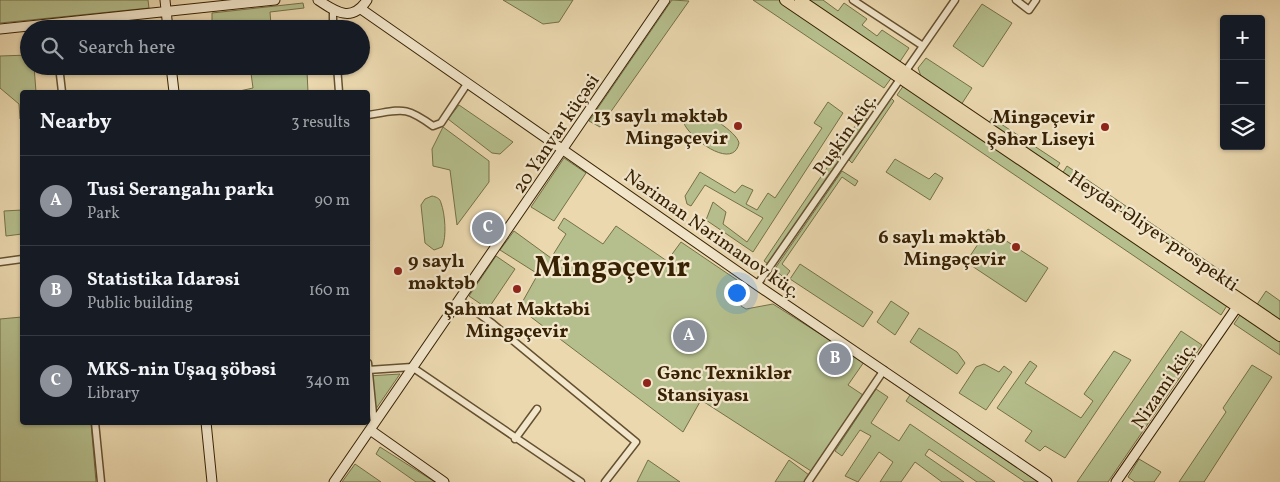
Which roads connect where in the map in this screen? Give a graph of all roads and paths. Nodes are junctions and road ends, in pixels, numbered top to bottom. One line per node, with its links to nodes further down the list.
1 (165, 0): 14 (street)
2 (274, 0): 14 (street)
3 (318, 0): 13 (street)
4 (367, 0): 12 (street)
5 (665, 0): 30 (street, 20 Yanvar küçəsi)
6 (785, 0): 24 (main road, Heydər Əliyev prospekti)
7 (800, 0): 24 (main road, Heydər Əliyev prospekti)
8 (853, 0): 20 (street)
9 (955, 0): 20 (street, Puşkin küç.)
10 (1016, 0): 11 (street)
11 (1036, 0)
12 (361, 9): 13 (street); 25 (street, Nəriman Nərimanov küç.)
13 (333, 10): 17 (street)
14 (166, 11): 15 (street); 16 (street)
15 (99, 20)
16 (167, 20)
17 (333, 20)
18 (20, 28): 19 (street)
19 (0, 29)
20 (923, 46): 24 (street, Puşkin küç.)
21 (60, 75): 26 (street)
22 (172, 75): 27 (street)
23 (338, 75): 28 (street)
24 (903, 76): 33 (street, Puşkin küç.); 35 (main road, Heydər Əliyev prospekti)
25 (467, 84): 29 (street); 30 (street, Nəriman Nərimanov küç.)
26 (62, 90)
27 (174, 90)
28 (339, 90)
29 (370, 115)
30 (563, 150): 33 (street, Nəriman Nərimanov küç.); 34 (street, 20 Yanvar küçəsi)
31 (20, 259): 32 (street)
32 (0, 262)
33 (758, 285): 40 (street, Nəriman Nərimanov küç.)
34 (460, 300): 38 (street, 20 Yanvar küçəsi); 52 (street)
35 (1241, 300): 36 (main road, Heydər Əliyev prospekti); 37 (main road, Heydər Əliyev prospekti); 55 (street, Nizami küç.)
36 (1280, 326)
37 (1280, 336)
38 (412, 367): 39 (street); 45 (street, 20 Yanvar küçəsi); 46 (street)
39 (370, 368)
40 (884, 370): 53 (street); 54 (street, Nəriman Nərimanov küç.)
41 (370, 392): 45 (street)
42 (537, 409): 46 (street)
43 (95, 425): 47 (street)
44 (206, 425): 48 (street)
45 (373, 428): 49 (street, 20 Yanvar küçəsi); 50 (street)
46 (515, 439): 51 (street)
47 (100, 482)
48 (212, 482)
49 (334, 482)
50 (444, 482)
51 (581, 482)
52 (606, 482)
53 (808, 482)
54 (1047, 482)
55 (1116, 482)

